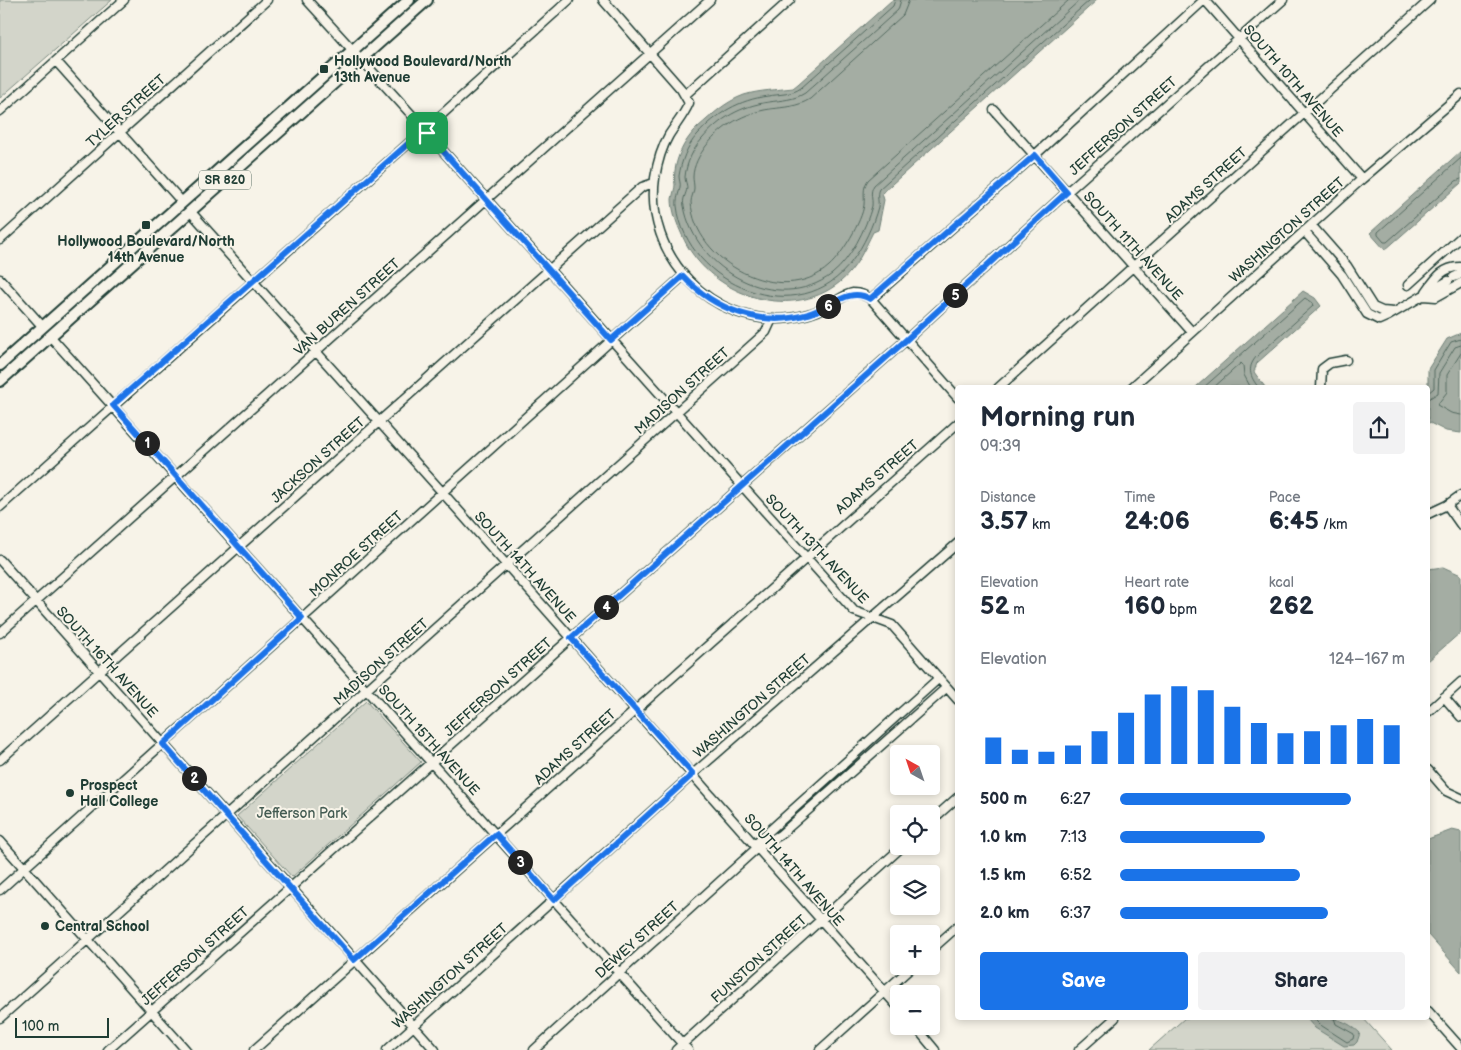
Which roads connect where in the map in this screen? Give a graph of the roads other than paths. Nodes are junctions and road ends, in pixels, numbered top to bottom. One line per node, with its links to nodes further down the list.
1 (124, 0): 17 (street)
2 (267, 0): 24 (street, TYLER STREET)
3 (307, 0): 14 (street, SOUTH 13TH AVENUE)
4 (409, 0): 14 (main road, SR 820)
5 (427, 0): 16 (main road, SR 820)
6 (569, 0): 23 (street)
7 (603, 0): 15 (street)
8 (710, 0): 15 (street, VAN BUREN STREET)
9 (790, 0): 19 (street)
10 (1205, 0): 13 (street, SOUTH 10TH AVENUE); 25 (street)
11 (1283, 0): 13 (street, JEFFERSON STREET)
12 (1430, 0): 22 (street, ADAMS STREET)
13 (1239, 39): 22 (street, SOUTH 10TH AVENUE); 28 (street, JEFFERSON STREET)
14 (353, 50): 16 (street, SOUTH 13TH AVENUE); 30 (main road, SR 820)
15 (650, 53): 19 (street); 29 (street, VAN BUREN STREET)
16 (361, 59): 23 (street, SOUTH 13TH AVENUE); 31 (main road, SR 820)
17 (56, 61): 21 (street); 24 (street)
18 (1461, 94): 26 (street, WASHINGTON STREET)
19 (685, 95): 27 (street)
20 (994, 110): 25 (street, SOUTH 11TH AVENUE)
21 (0, 111)
22 (1304, 113): 26 (street, SOUTH 10TH AVENUE); 35 (street, ADAMS STREET)
23 (423, 130): 29 (street, SOUTH 13TH AVENUE); 41 (street)
24 (120, 134): 30 (street); 34 (street, TYLER STREET)
25 (1035, 155): 28 (street, SOUTH 11TH AVENUE); 44 (street)
26 (1362, 179): 32 (street, WASHINGTON STREET)
27 (654, 182): 37 (street, JACKSON STREET); 38 (street)
28 (1067, 192): 35 (street, SOUTH 11TH AVENUE); 51 (street, JEFFERSON STREET)
29 (487, 200): 37 (street, SOUTH 13TH AVENUE); 52 (street, VAN BUREN STREET)
30 (182, 202): 45 (main road, SR 820)
31 (190, 211): 41 (street, SOUTH 14TH AVENUE); 49 (main road, SR 820)
32 (1308, 228): 43 (street); 48 (street, WASHINGTON STREET)
33 (1461, 237): 42 (street)
34 (0, 240)
35 (1134, 266): 48 (street, SOUTH 11TH AVENUE); 57 (street, ADAMS STREET)
36 (1461, 267): 43 (street)
37 (549, 270): 50 (street, SOUTH 13TH AVENUE); 63 (street, JACKSON STREET)
38 (683, 276): 46 (street); 50 (street, MONROE STREET)
39 (0, 279): 47 (street)
40 (1456, 279): 43 (street); 43 (street)
41 (252, 282): 52 (street, SOUTH 14TH AVENUE); 61 (street)
42 (1408, 285)
43 (1424, 296)
44 (870, 299): 46 (street); 51 (street)
45 (69, 305): 47 (main road, SR 820); 49 (main road)
46 (772, 319): 62 (street, MADISON STREET)
47 (43, 327): 53 (main road); 55 (main road, SR 820)
48 (1192, 332): 58 (street, WASHINGTON STREET)
49 (50, 336): 53 (main road, SR 820); 61 (street, SOUTH 15TH AVENUE)
50 (611, 340): 62 (street, SOUTH 13TH AVENUE); 67 (street, MONROE STREET)
51 (906, 340): 60 (street); 66 (street, JEFFERSON STREET)
52 (316, 352): 63 (street, SOUTH 14TH AVENUE); 65 (street, VAN BUREN STREET)
53 (24, 360): 56 (main road, SR 820)
54 (1346, 360): 59 (street)
55 (0, 365)
56 (0, 381)
57 (1001, 385)
58 (1133, 385)
59 (1320, 385)
60 (955, 395)
61 (113, 405): 65 (street, SOUTH 15TH AVENUE); 70 (street)
62 (676, 413): 66 (street, SOUTH 13TH AVENUE); 77 (street, MADISON STREET)
63 (379, 423): 67 (street, SOUTH 14TH AVENUE); 74 (street, JACKSON STREET)
64 (955, 426): 75 (street, ADAMS STREET)
65 (176, 476): 74 (street, SOUTH 15TH AVENUE); 78 (street, VAN BUREN STREET)
66 (741, 486): 75 (street, SOUTH 13TH AVENUE); 82 (street, JEFFERSON STREET)
67 (443, 493): 77 (street, SOUTH 14TH AVENUE); 79 (street, MONROE STREET)
68 (1461, 495): 69 (street)
69 (1447, 505): 71 (street); 72 (street)
70 (0, 507)
71 (1430, 513)
72 (1461, 525)
73 (955, 546): 80 (street, WASHINGTON STREET)
74 (239, 548): 79 (street, SOUTH 15TH AVENUE); 83 (street, JACKSON STREET)
75 (805, 557): 80 (street, SOUTH 13TH AVENUE); 90 (street, ADAMS STREET)
76 (0, 560): 78 (street, SOUTH 16TH AVENUE)
77 (507, 566): 82 (street, SOUTH 14TH AVENUE); 87 (street, MADISON STREET)
78 (36, 601): 81 (street, VAN BUREN STREET); 83 (street, SOUTH 16TH AVENUE)
79 (302, 618): 87 (street, SOUTH 15TH AVENUE); 93 (street, MONROE STREET)
80 (873, 618): 84 (street, SOUTH 13TH AVENUE); 97 (street, WASHINGTON STREET)
81 (0, 633)
82 (571, 638): 90 (street, SOUTH 14TH AVENUE); 95 (street, JEFFERSON STREET)
83 (98, 672): 93 (street, SOUTH 16TH AVENUE); 94 (street, JACKSON STREET)
84 (938, 678): 86 (street, SOUTH 13TH AVENUE); 104 (street, DEWEY STREET)
85 (1461, 682): 89 (street)
86 (946, 688): 88 (street, SOUTH 13TH AVENUE); 104 (street, DEWEY STREET)
87 (368, 690): 95 (street, SOUTH 15TH AVENUE); 101 (street, MADISON STREET)
88 (955, 697)
89 (1444, 697): 91 (street); 92 (street)
90 (636, 709): 97 (street, SOUTH 14TH AVENUE); 102 (street, ADAMS STREET)
91 (1430, 710)
92 (1461, 716)
93 (163, 744): 101 (street, SOUTH 16TH AVENUE); 106 (street, MONROE STREET)
94 (0, 760)
95 (432, 762): 102 (street, SOUTH 15TH AVENUE); 107 (street, JEFFERSON STREET)
96 (1430, 772): 98 (street)
97 (693, 774): 104 (street, SOUTH 14TH AVENUE); 109 (street, WASHINGTON STREET)
98 (1461, 798)
99 (955, 800): 100 (street)
100 (940, 813)
101 (228, 816): 107 (street, SOUTH 16TH AVENUE); 112 (street, MADISON STREET)
102 (496, 834): 109 (street, SOUTH 15TH AVENUE); 114 (street, ADAMS STREET)
103 (0, 841): 106 (street)
104 (757, 848): 110 (street, SOUTH 14TH AVENUE); 115 (street, DEWEY STREET)
105 (893, 855): 110 (street, FUNSTON STREET)
106 (24, 868): 108 (street, MONROE STREET); 112 (street)
107 (290, 887): 114 (street, SOUTH 16TH AVENUE); 119 (street, JEFFERSON STREET)
108 (0, 890)
109 (554, 900): 115 (street, SOUTH 15TH AVENUE); 123 (street, WASHINGTON STREET)
110 (821, 920): 117 (street, SOUTH 14TH AVENUE); 125 (street, FUNSTON STREET)
111 (955, 929): 113 (street)
112 (88, 940): 119 (street); 121 (street, MADISON STREET)
113 (940, 942)
114 (354, 960): 123 (street, SOUTH 16TH AVENUE); 129 (street, ADAMS STREET)
115 (619, 973): 125 (street, SOUTH 15TH AVENUE); 132 (street, DEWEY STREET)
116 (903, 975): 117 (street)
117 (885, 992): 118 (street, SOUTH 14TH AVENUE); 134 (street)
118 (890, 998)
119 (152, 1012): 127 (street, JEFFERSON STREET); 128 (street)
120 (1430, 1013): 126 (street)
121 (0, 1018)
122 (1113, 1020): 136 (street)
123 (413, 1026): 130 (street, WASHINGTON STREET); 131 (street, SOUTH 16TH AVENUE)
124 (922, 1035): 135 (street)
125 (686, 1047): 133 (street, FUNSTON STREET)
126 (1461, 1048)
127 (108, 1050)
128 (186, 1050)
129 (254, 1050)
130 (387, 1050)
131 (435, 1050)
132 (534, 1050)
133 (676, 1050)
134 (820, 1050)
135 (935, 1050)
136 (1079, 1050)

